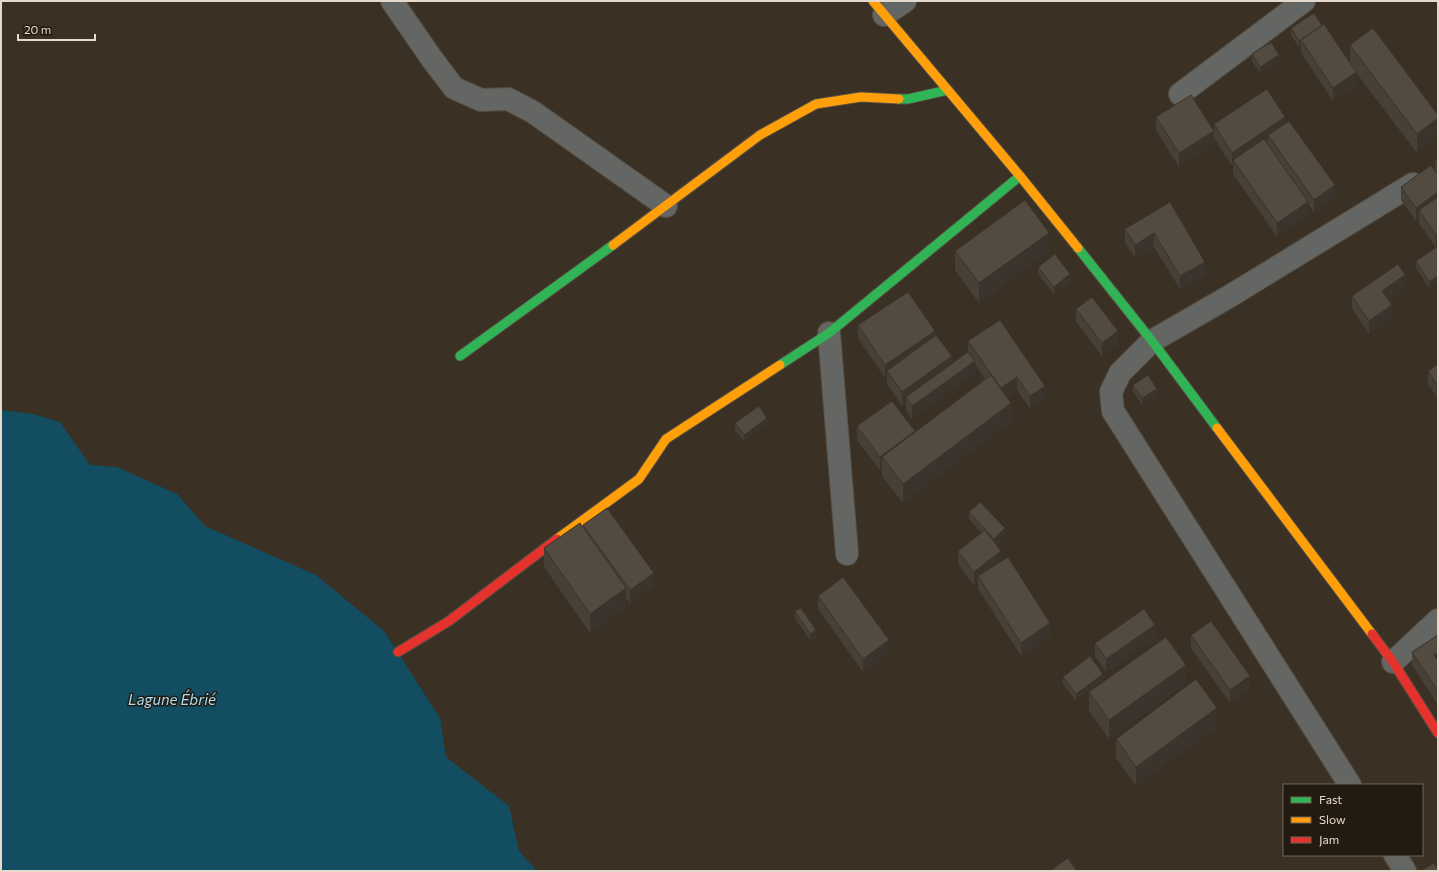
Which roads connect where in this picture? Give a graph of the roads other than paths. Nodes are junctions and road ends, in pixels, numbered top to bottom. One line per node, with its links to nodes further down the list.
1 (392, 1): 9 (street)
2 (905, 1): 4 (street)
3 (1304, 1): 6 (street)
4 (878, 8): 5 (street)
5 (948, 90): 7 (street); 9 (street)
6 (1180, 94)
7 (1020, 176): 10 (street); 11 (street)
8 (1413, 184): 11 (street)
9 (666, 206): 12 (street)
10 (829, 333): 13 (street); 15 (street)
11 (1152, 341): 16 (street); 18 (street)
12 (460, 356)
13 (847, 554)
14 (1438, 620): 16 (street)
15 (398, 652)
16 (1393, 662): 17 (street)
17 (1438, 733)
18 (1349, 784)
19 (1396, 856): 20 (street)
20 (1405, 871)

